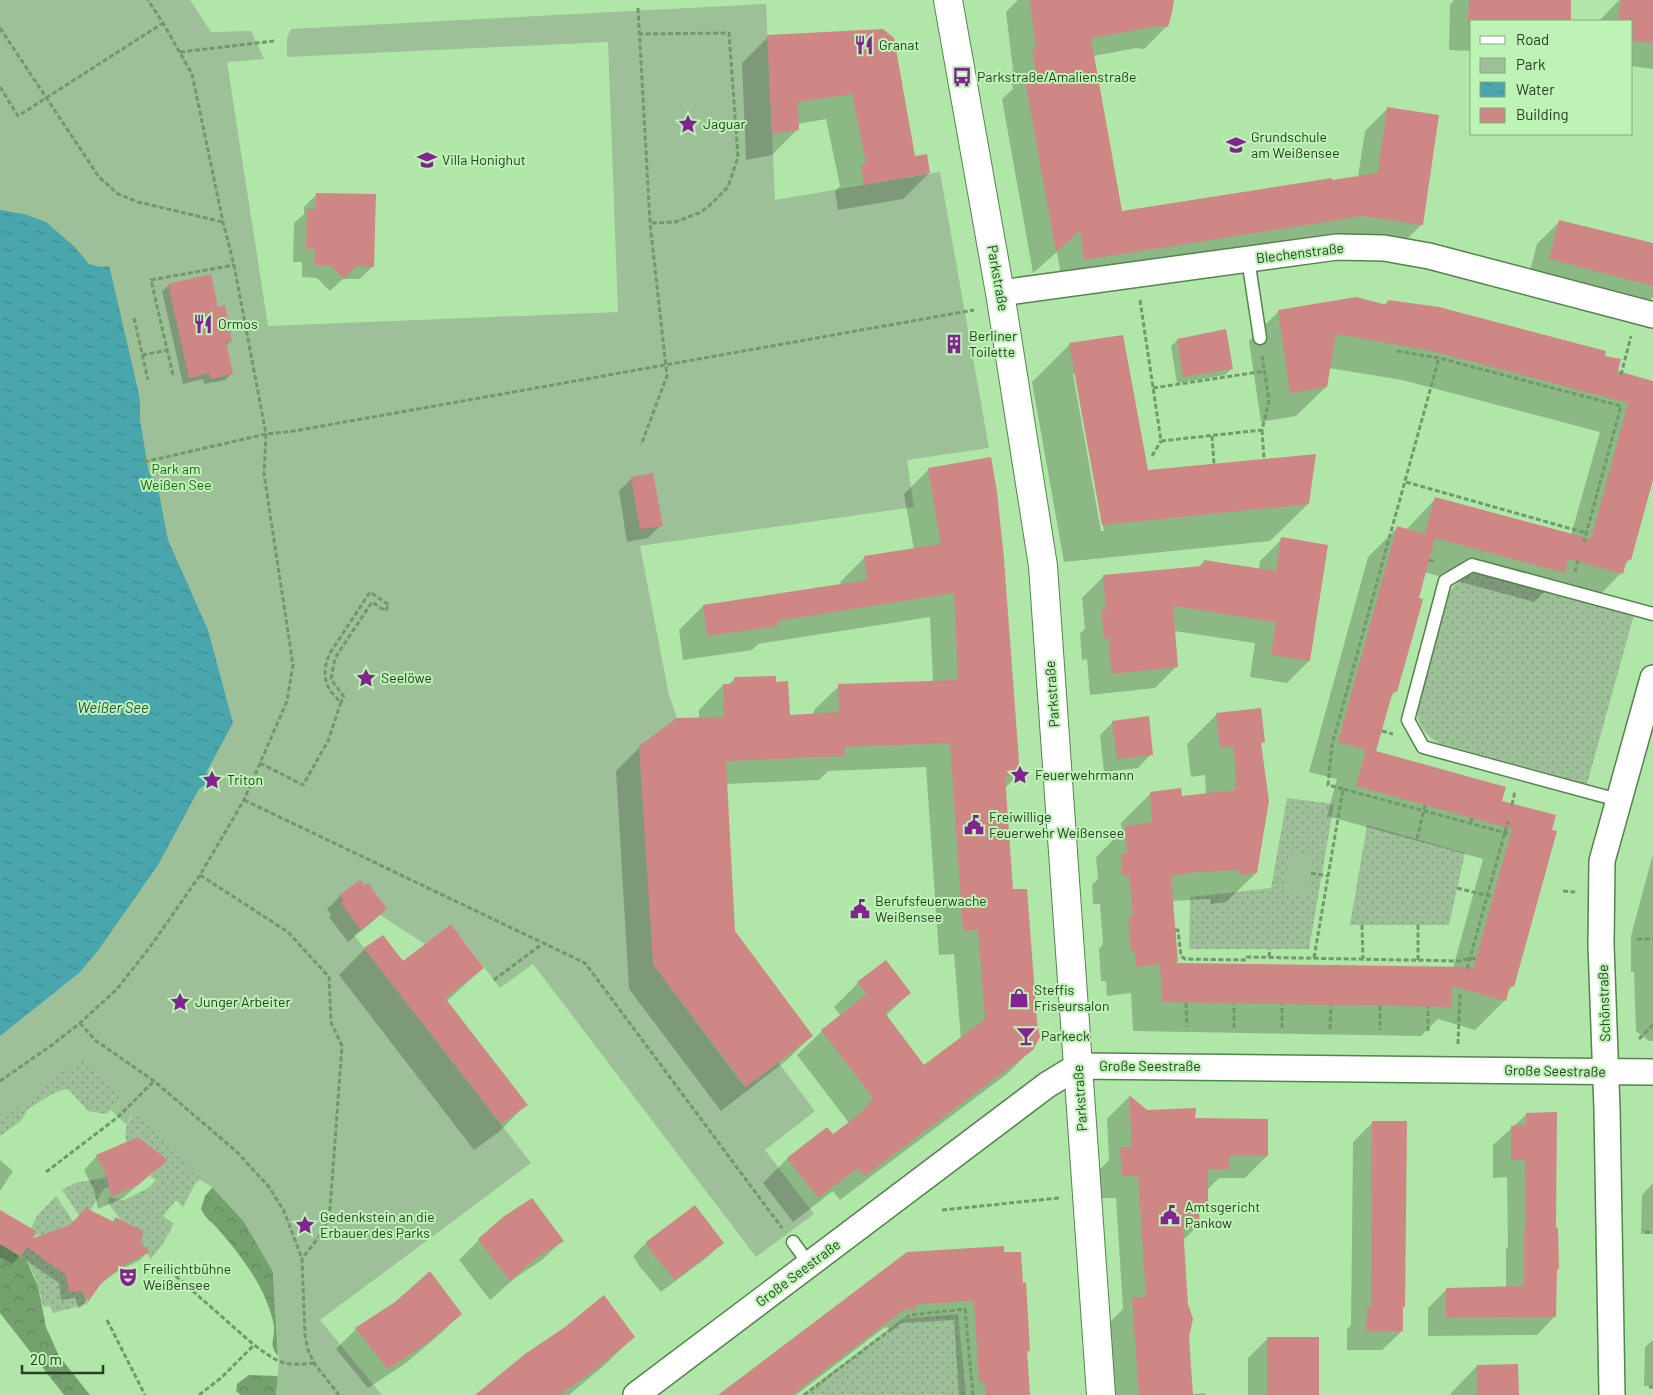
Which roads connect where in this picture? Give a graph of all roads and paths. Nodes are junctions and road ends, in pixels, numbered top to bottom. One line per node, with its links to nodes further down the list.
1 (148, 0): 4 (path)
2 (948, 0): 15 (street, Parkstraße)
3 (638, 8): 6 (path)
4 (163, 22): 8 (path); 10 (path)
5 (0, 28): 10 (path)
6 (638, 34): 12 (path); 12 (path)
7 (274, 41): 8 (path)
8 (180, 52): 11 (path)
9 (0, 87): 10 (path)
10 (46, 98): 11 (path)
11 (223, 222): 14 (path)
12 (650, 223): 25 (path)
13 (1248, 259): 15 (street, Blechenstraße); 19 (street, Blechenstraße); 20 (lane)
14 (234, 265): 21 (path); 34 (path)
15 (1000, 293): 99 (street, Parkstraße)
16 (1140, 300): 30 (path)
17 (974, 310): 25 (path)
18 (134, 318): 23 (path)
19 (1643, 321): 27 (path)
20 (1260, 338): 26 (path)
21 (168, 350): 23 (path); 28 (path)
22 (1397, 351): 24 (path)
23 (142, 355): 29 (path)
24 (1439, 358): 32 (path); 42 (path)
25 (665, 365): 34 (path); 37 (path)
26 (1265, 371): 30 (path); 33 (path)
27 (1621, 375)
28 (173, 376)
29 (148, 380)
30 (1153, 388): 36 (path)
31 (1615, 398): 32 (path)
32 (1613, 404): 43 (path)
33 (1262, 430): 35 (path); 39 (path)
34 (266, 434): 40 (path); 48 (path)
35 (1212, 436): 36 (path); 41 (path)
36 (1161, 441): 38 (path)
37 (641, 445)
38 (1152, 456)
39 (1264, 459)
40 (144, 462)
41 (1214, 464)
42 (1406, 482): 43 (path); 49 (path)
43 (1586, 533): 44 (path)
44 (1583, 545)
45 (1653, 614): 53 (lane)
46 (1653, 678): 53 (street, Schönstraße)
47 (341, 702): 47 (path); 48 (path)
48 (260, 763): 52 (path)
49 (1343, 789): 51 (path); 64 (path)
50 (1379, 793): 51 (path)
51 (1377, 798): 55 (path)
52 (244, 800): 63 (path); 73 (path)
53 (1618, 800): 101 (street, Schönstraße)
54 (1425, 805): 55 (path)
55 (1424, 811): 58 (path); 61 (path)
56 (1472, 818): 58 (path)
57 (1508, 821): 59 (path)
58 (1471, 823): 59 (path)
59 (1505, 832): 60 (path); 66 (path)
60 (1510, 834)
61 (1417, 839)
62 (1311, 873): 64 (path)
63 (200, 874): 90 (path); 111 (path)
64 (1328, 876): 76 (path)
65 (1457, 888): 66 (path)
66 (1487, 896): 67 (path); 77 (path)
67 (1493, 897)
68 (1418, 924): 80 (path)
69 (1362, 925): 78 (path)
70 (1175, 930): 75 (path)
71 (1636, 939): 72 (path)
72 (1653, 939)
73 (542, 944): 82 (path); 110 (path)
74 (1270, 949): 75 (path)
75 (1269, 957): 76 (path)
76 (1314, 958): 78 (path)
77 (1471, 958): 79 (path); 80 (path); 81 (path)
78 (1363, 959): 80 (path)
79 (1476, 959)
80 (1418, 960)
81 (1467, 969)
82 (494, 980)
83 (1460, 992): 100 (path)
84 (1186, 1003): 92 (path)
85 (1234, 1004): 93 (path)
86 (1282, 1004): 94 (path)
87 (1331, 1005): 95 (path)
88 (1380, 1006): 96 (path)
89 (1428, 1007): 97 (path)
90 (80, 1023): 103 (path); 104 (path)
91 (1653, 1025): 98 (path)
92 (1187, 1027)
93 (1234, 1028)
94 (1282, 1028)
95 (1330, 1029)
96 (1380, 1030)
97 (1428, 1030)
98 (1639, 1039)
99 (1078, 1066): 100 (street, Große Seestraße); 112 (street, Große Seestraße); 123 (street, Parkstraße)
100 (1457, 1069): 101 (street, Große Seestraße)
101 (1606, 1071): 102 (street, Große Seestraße); 124 (street, Schönstraße)
102 (1653, 1072)
103 (0, 1081)
104 (154, 1081): 105 (path); 111 (path)
105 (46, 1172)
106 (1059, 1198): 107 (path)
107 (942, 1210)
108 (1645, 1232): 109 (path)
109 (1653, 1232)
110 (793, 1242): 112 (lane)
111 (302, 1259): 116 (path)
112 (809, 1264): 120 (street, Große Seestraße)
113 (170, 1271): 115 (path)
114 (107, 1320): 117 (path)
115 (254, 1345): 116 (path); 118 (path)
116 (314, 1364): 119 (path)
117 (145, 1395)
118 (199, 1395)
119 (339, 1395)
120 (636, 1395)
121 (804, 1395): 122 (path)
122 (972, 1395)
123 (1101, 1395)
124 (1612, 1395)

